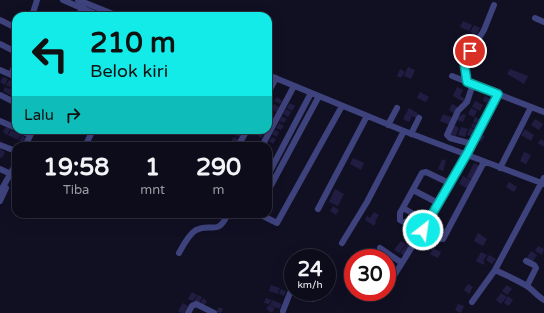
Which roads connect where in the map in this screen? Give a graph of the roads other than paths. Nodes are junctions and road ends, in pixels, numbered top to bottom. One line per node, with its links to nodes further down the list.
1 (37, 0): 5 (street)
2 (63, 0): 3 (street)
3 (81, 4): 6 (street); 7 (street)
4 (494, 5): 19 (street)
5 (33, 12)
6 (94, 12)
7 (106, 12)
8 (535, 18): 10 (street)
9 (0, 20): 11 (street)
10 (544, 22)
11 (12, 26)
12 (0, 44): 13 (street)
13 (12, 50)
14 (0, 70): 15 (street)
15 (12, 75)
16 (272, 76): 18 (street)
17 (452, 76): 19 (street)
18 (276, 78): 20 (street); 21 (street)
19 (470, 83): 23 (street); 43 (street)
20 (272, 86)
21 (294, 86): 22 (street); 36 (street)
22 (311, 93): 25 (street); 46 (street)
23 (498, 94): 28 (street); 43 (street)
24 (0, 95): 26 (street)
25 (319, 96): 27 (street); 52 (street)
26 (12, 100)
27 (342, 106): 31 (street); 60 (street)
28 (531, 107): 30 (street); 45 (street)
29 (396, 110): 34 (street)
30 (544, 112)
31 (367, 116): 34 (street); 58 (street)
32 (418, 120): 38 (street)
33 (0, 121): 35 (street)
34 (389, 123): 37 (street)
35 (12, 126)
36 (272, 127)
37 (404, 131): 38 (street); 63 (street)
38 (412, 132): 43 (street)
39 (90, 134): 40 (street)
40 (87, 142)
41 (0, 145): 42 (street)
42 (12, 150)
43 (469, 150): 44 (street); 51 (street)
44 (484, 162): 45 (street); 62 (street)
45 (501, 164): 50 (street)
46 (272, 167)
47 (0, 169): 48 (street)
48 (11, 174): 49 (street)
49 (7, 181): 54 (street); 55 (street)
50 (543, 182): 68 (street)
51 (450, 183): 53 (street); 56 (street)
52 (272, 184)
53 (413, 190): 56 (street); 57 (street)
54 (0, 192)
55 (0, 201)
56 (438, 203): 61 (street)
57 (402, 208): 61 (street); 62 (street)
58 (318, 209)
59 (226, 218): 65 (street)
60 (267, 218)
61 (428, 222): 62 (street)
62 (423, 230): 67 (street)
63 (342, 243)
64 (380, 248): 67 (street)
65 (179, 253)
66 (526, 261): 70 (street)
67 (402, 263): 69 (street)
68 (495, 270): 70 (street); 73 (street)
69 (396, 272)
70 (527, 286): 71 (street)
71 (544, 300)
72 (288, 301): 75 (street)
73 (472, 302)
74 (212, 312): 76 (street)
75 (285, 312)
76 (188, 313)

